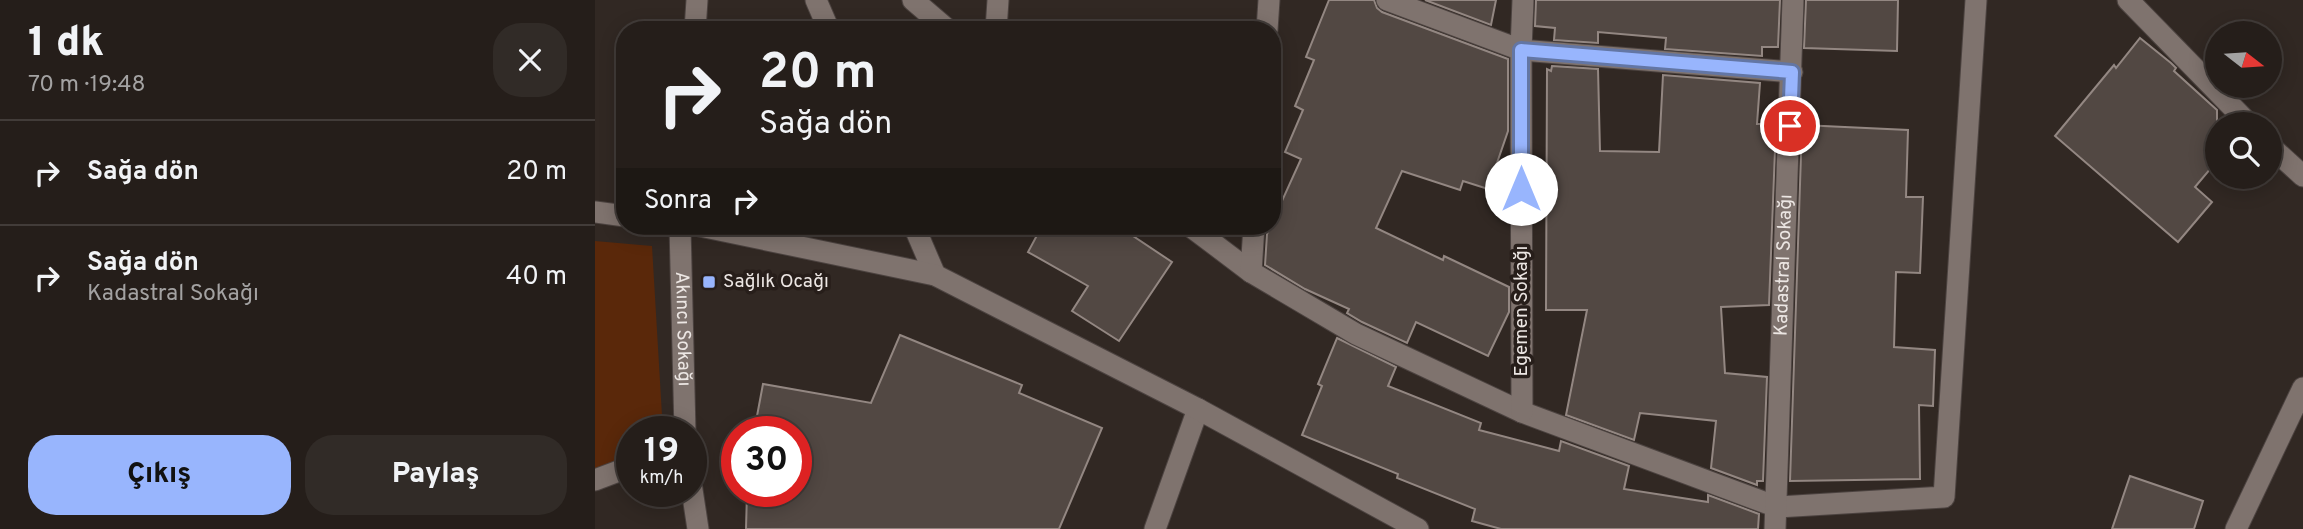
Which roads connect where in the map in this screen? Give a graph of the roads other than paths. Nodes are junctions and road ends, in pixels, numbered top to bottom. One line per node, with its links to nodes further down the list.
1 (697, 0): 11 (street)
2 (817, 0): 12 (street)
3 (913, 0): 13 (street)
4 (998, 0): 14 (street)
5 (1269, 0): 15 (street)
6 (1387, 0): 16 (street)
7 (1523, 0): 16 (street, Egemen Sokağı)
8 (1793, 0): 17 (street, Kadastral Sokağı)
9 (1976, 0): 37 (street)
10 (2128, 0): 18 (street)
11 (696, 21)
12 (825, 21)
13 (938, 21)
14 (997, 21)
15 (1268, 21)
16 (1521, 50): 17 (street); 32 (street, Egemen Sokağı)
17 (1792, 72): 37 (street, Kadastral Sokağı)
18 (2237, 112)
19 (2282, 157): 20 (street)
20 (2303, 176)
21 (595, 212): 22 (street)
22 (616, 215)
23 (680, 235): 33 (street, Akıncı Sokağı)
24 (743, 235): 29 (street)
25 (918, 235): 29 (street)
26 (1203, 235): 28 (street)
27 (1253, 235): 28 (street)
28 (1251, 272): 32 (street)
29 (935, 275): 31 (street)
30 (2303, 388): 42 (street)
31 (1198, 409): 39 (street); 40 (street)
32 (1522, 412): 37 (street)
33 (685, 416)
34 (616, 472): 35 (street)
35 (595, 480)
36 (695, 507): 38 (street)
37 (1777, 507): 41 (street, Kadastral Sokağı)
38 (698, 529)
39 (1155, 529)
40 (1418, 529)
41 (1775, 529)
42 (2236, 529)

